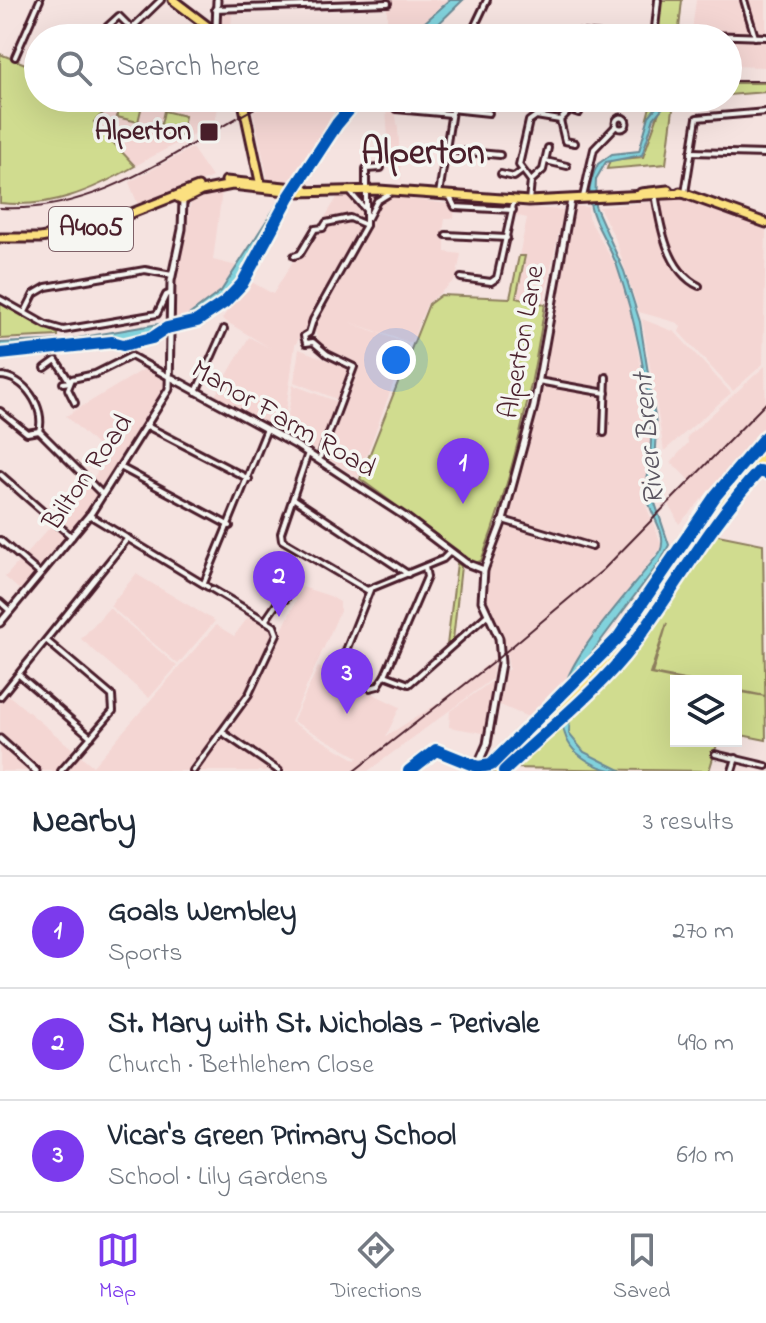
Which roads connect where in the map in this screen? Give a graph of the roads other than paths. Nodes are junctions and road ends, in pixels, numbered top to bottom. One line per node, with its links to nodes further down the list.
1 (40, 0): 14 (street)
2 (161, 0): 17 (street)
3 (217, 0): 12 (street)
4 (302, 0): 11 (street)
5 (487, 0): 19 (street)
6 (658, 0): 20 (street)
7 (744, 0): 23 (street)
8 (344, 2): 10 (street); 11 (street)
9 (176, 3): 13 (main road)
10 (388, 3)
11 (302, 7): 12 (street)
12 (215, 12): 13 (street); 18 (street)
13 (208, 23)
14 (29, 24)
15 (110, 24): 16 (street)
16 (127, 24)
17 (136, 24)
18 (216, 24)
19 (475, 24)
20 (655, 24)
21 (24, 36): 25 (street)
22 (742, 36): 23 (street)
23 (755, 37): 24 (street)
24 (766, 37)
25 (15, 57)
26 (245, 112): 45 (main road)
27 (451, 112): 30 (street); 35 (street)
28 (568, 112): 31 (street)
29 (766, 112): 36 (street)
30 (489, 113)
31 (560, 120): 33 (street); 42 (street)
32 (616, 126): 54 (street)
33 (575, 143)
34 (548, 148): 39 (street)
35 (446, 150): 38 (street); 52 (street)
36 (691, 152): 37 (street); 49 (street)
37 (766, 154)
38 (500, 155)
39 (546, 161): 40 (street); 44 (street)
40 (567, 166)
41 (381, 168): 46 (street)
42 (522, 171): 43 (street); 44 (street)
43 (501, 174)
44 (531, 181): 57 (street)
45 (261, 185): 47 (main road, A4005); 51 (main road, A4005)
46 (365, 190): 47 (main road, A4005); 48 (main road, A4005); 59 (street)
47 (349, 191): 59 (street)
48 (396, 191): 52 (main road, A4005); 61 (street)
49 (685, 193): 50 (main road, A4005); 60 (main road, A4005)
50 (655, 194): 54 (main road, A4005); 68 (street)
51 (183, 196): 63 (main road, A4005); 66 (street, Manor Farm Road)
52 (439, 196): 53 (main road, A4005)
53 (450, 197): 55 (main road, A4005); 58 (street)
54 (585, 199): 56 (main road, A4005)
55 (514, 200): 57 (main road, A4005); 58 (street)
56 (571, 200): 57 (main road, A4005); 79 (street, Alperton Lane)
57 (529, 201)
58 (513, 210): 64 (street)
59 (366, 211): 61 (street)
60 (766, 223)
61 (366, 224): 65 (street); 73 (street)
62 (446, 235): 64 (street)
63 (0, 238)
64 (507, 238): 67 (street)
65 (294, 256)
66 (172, 275): 69 (street, Manor Farm Road); 71 (street)
67 (461, 278)
68 (699, 286)
69 (171, 293): 71 (street); 78 (street, Manor Farm Road)
70 (0, 299): 71 (street)
71 (24, 312)
72 (224, 329): 82 (street)
73 (309, 333): 74 (street); 74 (street)
74 (313, 342): 92 (street)
75 (45, 368): 80 (street)
76 (0, 376): 88 (street)
77 (606, 377): 83 (street)
78 (171, 378): 80 (street); 82 (street, Manor Farm Road); 86 (street, Bilton Road)
79 (538, 381): 83 (street); 101 (street, Alperton Lane)
80 (70, 382): 81 (street); 84 (street)
81 (63, 383)
82 (196, 392): 87 (street, Manor Farm Road)
83 (606, 393): 89 (street)
84 (75, 399)
85 (0, 411): 88 (street)
86 (147, 426): 93 (street, Bilton Road); 97 (street)
87 (267, 429): 91 (street, Manor Farm Road); 97 (street)
88 (39, 431): 98 (street)
89 (604, 433)
90 (765, 449): 94 (highway); 95 (street); 123 (highway)
91 (308, 453): 92 (street, Manor Farm Road); 99 (street)
92 (319, 460): 107 (street, Manor Farm Road)
93 (122, 468): 98 (street, Bilton Road); 102 (street)
94 (751, 470): 95 (street); 123 (highway)
95 (764, 472)
96 (0, 474): 103 (street)
97 (249, 479): 102 (street)
98 (104, 495): 100 (street, Bilton Road)
99 (293, 498): 111 (street); 113 (street)
100 (89, 515): 103 (street, Bilton Road); 104 (street)
101 (503, 520): 106 (street); 109 (street, Alperton Lane)
102 (230, 526): 112 (street)
103 (72, 537): 110 (street, Bilton Road)
104 (128, 538): 112 (street); 120 (street)
105 (0, 540): 110 (street)
106 (592, 547)
107 (450, 552): 108 (street); 109 (street, Manor Farm Road)
108 (425, 567): 111 (street); 122 (street)
109 (484, 570): 117 (street, Alperton Lane)
110 (40, 574): 116 (street, Bilton Road)
111 (408, 574): 113 (street)
112 (208, 586): 118 (street)
113 (370, 590): 122 (street)
114 (286, 599): 118 (street)
115 (0, 602): 116 (street)
116 (10, 611): 119 (street, Bilton Road)
117 (487, 615): 122 (street); 131 (street, Alperton Lane)
118 (265, 621): 125 (street)
119 (0, 623)
120 (47, 641): 121 (street); 126 (street)
121 (19, 675): 124 (street); 126 (street)
122 (385, 675)
123 (582, 686): 132 (highway)
124 (0, 697)
125 (222, 732): 135 (street); 136 (street)
126 (91, 737): 134 (street)
127 (0, 739): 133 (street)
128 (715, 754): 129 (street)
129 (736, 758): 130 (street); 138 (street)
130 (766, 766)
131 (476, 769): 132 (street); 137 (street)
132 (495, 770)
133 (36, 771)
134 (61, 771)
135 (193, 771)
136 (279, 771)
137 (409, 771)
138 (732, 771)

